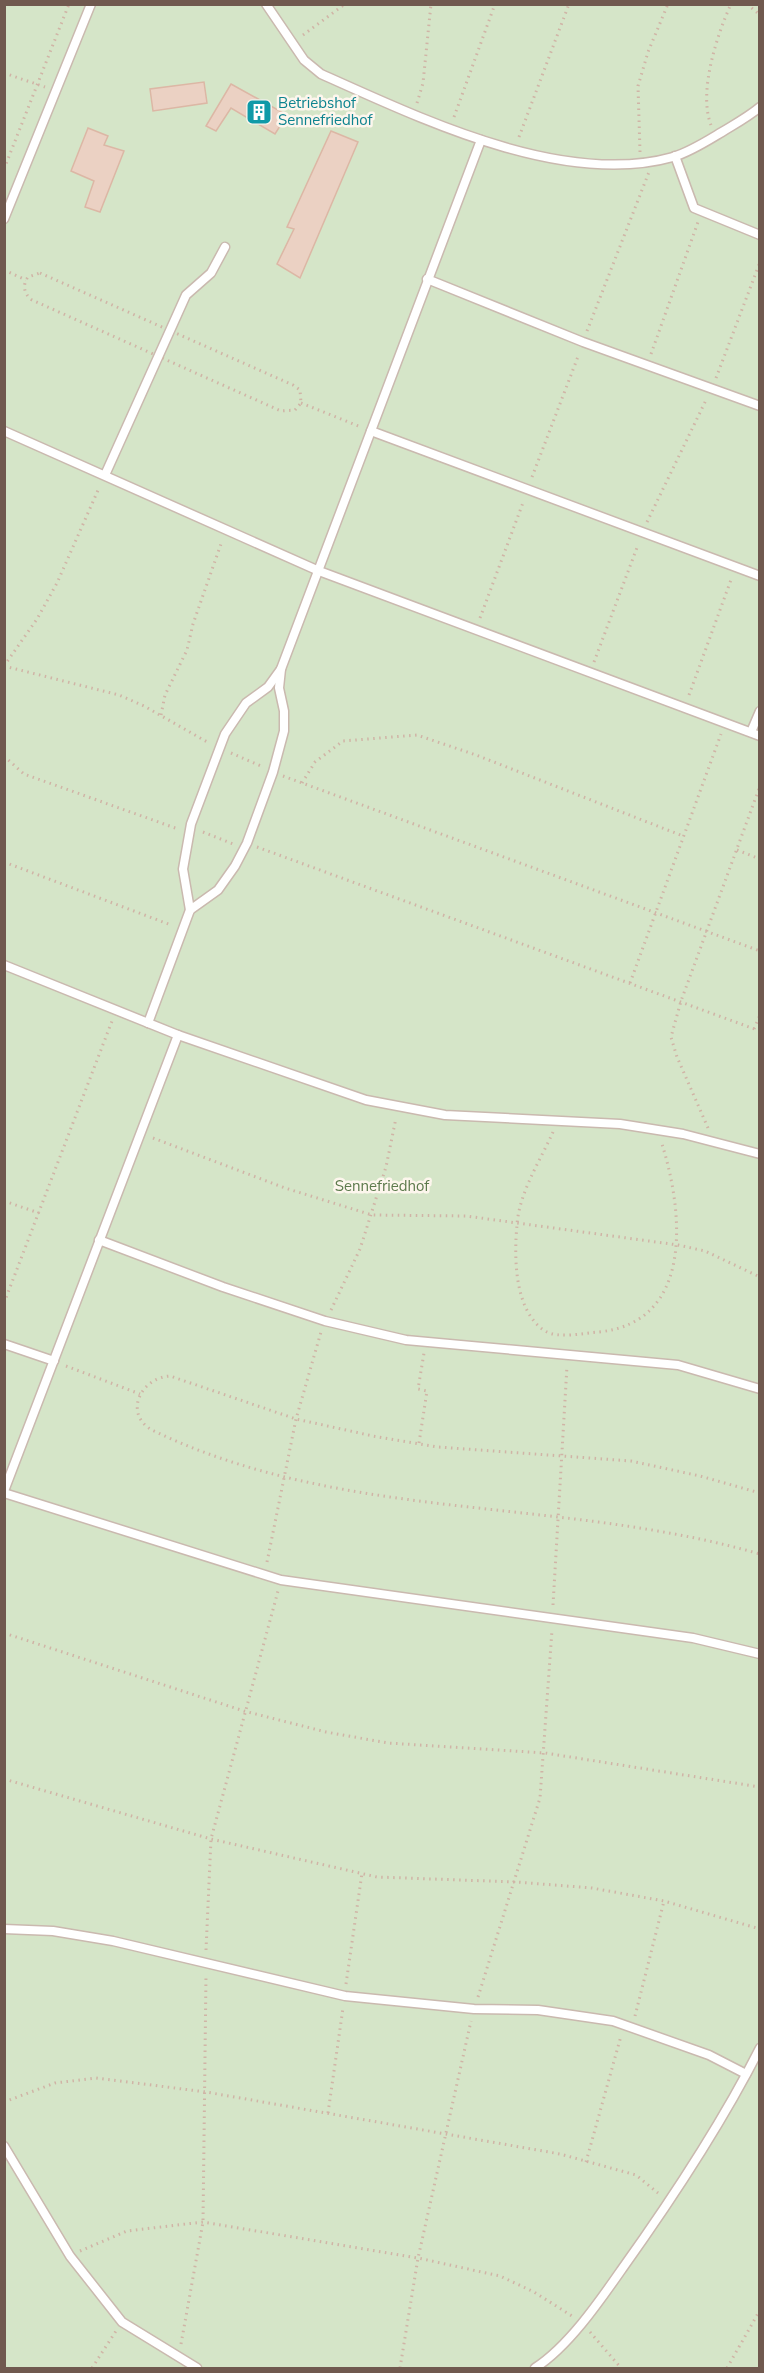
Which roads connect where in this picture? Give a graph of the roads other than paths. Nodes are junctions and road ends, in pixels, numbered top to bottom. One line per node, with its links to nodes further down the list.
1 (91, 4): 6 (lane)
2 (266, 4): 4 (lane)
3 (759, 106): 5 (lane)
4 (481, 140): 5 (lane); 9 (lane)
5 (675, 156): 7 (lane)
6 (4, 219)
7 (759, 235)
8 (225, 247): 13 (lane)
9 (427, 279): 10 (lane); 11 (lane)
10 (759, 406)
11 (371, 430): 14 (lane); 15 (lane)
12 (4, 431): 13 (lane)
13 (105, 474): 14 (lane)
14 (319, 571): 16 (lane); 18 (lane)
15 (759, 576)
16 (281, 669): 19 (lane); 19 (lane)
17 (759, 711): 18 (lane)
18 (755, 734)
19 (190, 910): 21 (lane)
20 (4, 965): 21 (lane)
21 (148, 1023): 22 (lane)
22 (178, 1035): 23 (lane); 24 (lane)
23 (759, 1154)
24 (99, 1240): 26 (lane); 27 (lane)
25 (4, 1344): 26 (lane)
26 (54, 1361): 28 (lane)
27 (759, 1389)
28 (4, 1492): 29 (lane)
29 (759, 1654)
30 (4, 1929): 32 (lane)
31 (759, 2048): 32 (lane)
32 (746, 2074): 35 (lane)
33 (4, 2146): 34 (lane)
34 (197, 2368)
35 (535, 2368)

